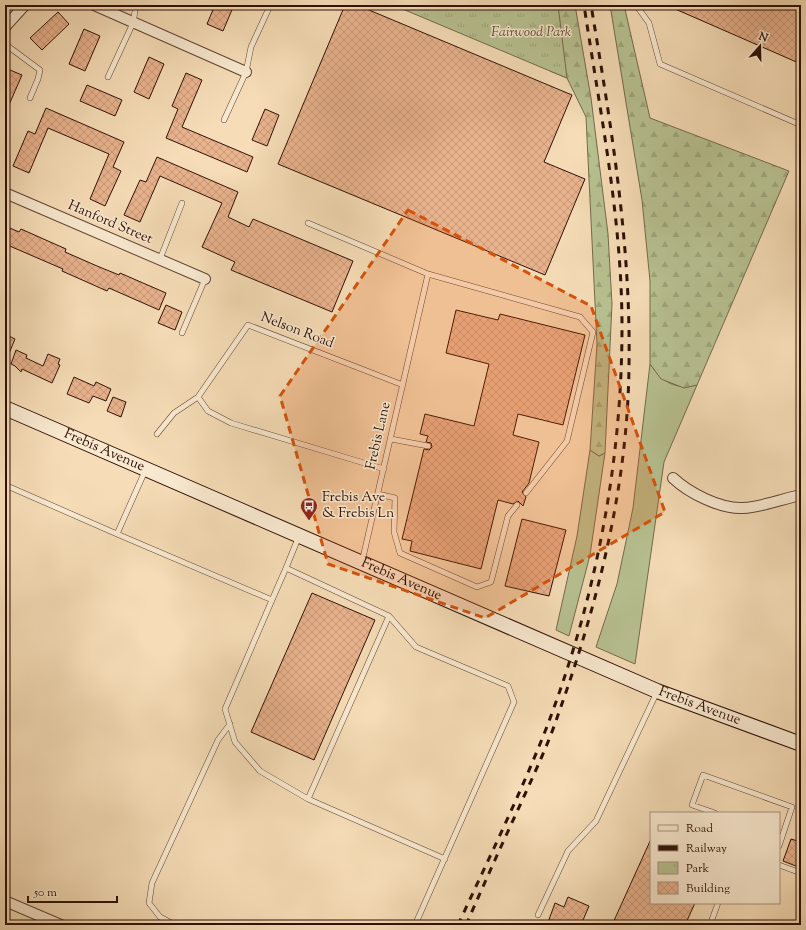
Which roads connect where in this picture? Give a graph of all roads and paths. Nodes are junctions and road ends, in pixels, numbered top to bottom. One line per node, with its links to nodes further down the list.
1 (25, 5): 7 (street)
2 (94, 5): 6 (street)
3 (136, 5): 6 (lane)
4 (636, 5): 13 (lane)
5 (269, 8): 9 (lane)
6 (133, 23): 9 (street); 10 (lane)
7 (5, 26)
8 (5, 44): 11 (lane)
9 (246, 72): 12 (lane)
10 (108, 77)
11 (30, 98)
12 (224, 120)
13 (801, 125)
14 (5, 193): 17 (street, Hanford Street)
15 (182, 203): 17 (lane)
16 (308, 223): 18 (lane)
17 (160, 259): 19 (street, Hanford Street)
18 (428, 274): 21 (lane, Frebis Lane); 31 (lane)
19 (204, 279): 20 (lane)
20 (182, 333)
21 (403, 385): 22 (lane, Nelson Road); 25 (lane, Frebis Lane)
22 (198, 397): 24 (lane, Nelson Road); 28 (lane)
23 (5, 408): 27 (main road, Frebis Avenue)
24 (157, 434)
25 (391, 439): 26 (lane); 28 (lane, Frebis Lane)
26 (428, 446)
27 (146, 469): 35 (lane); 36 (main road, Frebis Avenue)
28 (384, 469): 32 (lane, Frebis Lane)
29 (673, 478): 33 (street)
30 (5, 485): 35 (lane)
31 (526, 493)
32 (378, 494): 34 (lane); 37 (lane, Frebis Lane)
33 (801, 495)
34 (517, 505)
35 (117, 534): 39 (lane)
36 (299, 535): 37 (main road, Frebis Avenue); 38 (lane)
37 (362, 563): 41 (main road, Frebis Avenue)
38 (286, 568): 39 (lane); 40 (lane)
39 (272, 600): 42 (lane)
40 (389, 616): 44 (lane); 47 (lane)
41 (657, 691): 43 (main road, Frebis Avenue); 52 (lane)
42 (230, 724): 44 (lane); 54 (lane)
43 (801, 744)
44 (308, 799): 47 (lane)
45 (712, 812): 46 (lane)
46 (781, 835)
47 (445, 859): 55 (lane)
48 (780, 865): 49 (lane)
49 (801, 873)
50 (5, 901): 53 (street)
51 (718, 904): 56 (lane)
52 (538, 915)
53 (61, 925)
54 (176, 925)
55 (415, 925)
56 (710, 925)

